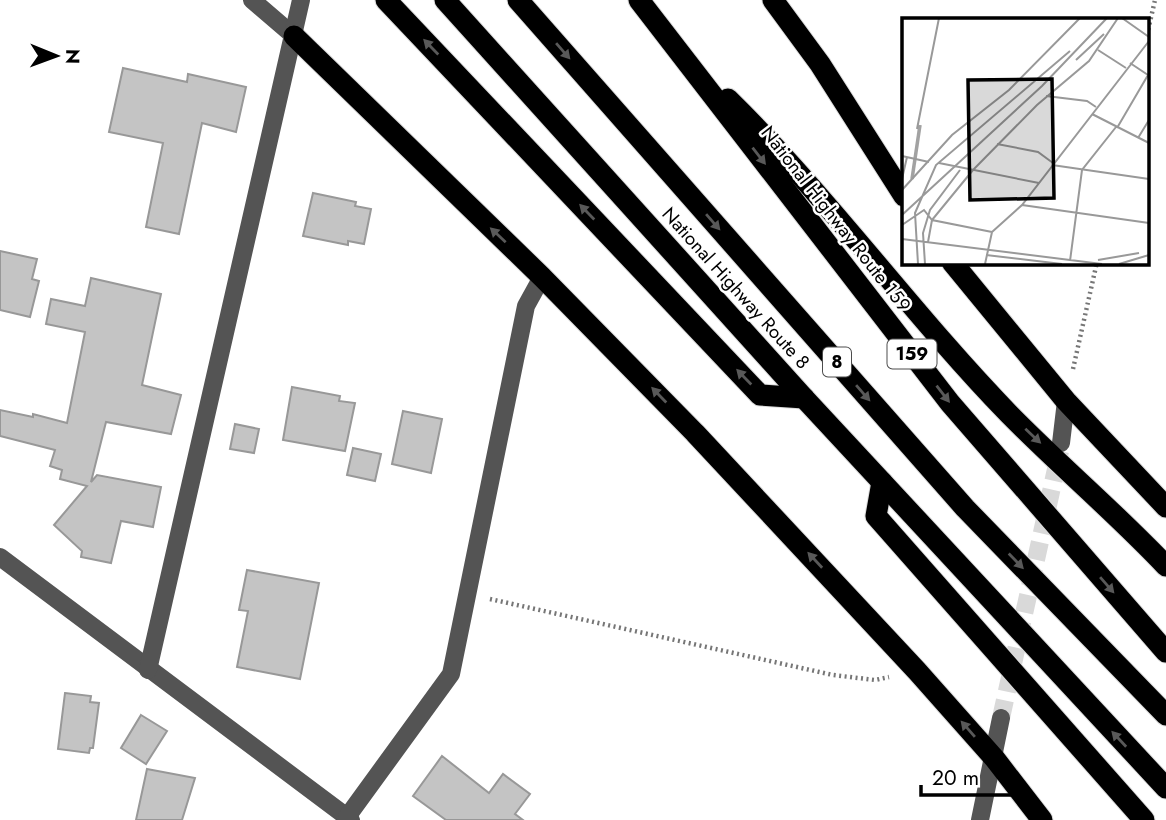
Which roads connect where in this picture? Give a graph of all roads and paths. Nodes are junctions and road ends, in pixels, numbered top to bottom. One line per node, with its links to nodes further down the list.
1 (253, 0): 10 (street)
2 (301, 0): 10 (street)
3 (386, 0): 16 (highway, one-way to 3)
4 (445, 0): 16 (highway, National Highway Route 8 / 8)
5 (518, 0): 27 (highway, National Highway Route 8 / 8, one-way to 27)
6 (639, 0): 11 (highway, National Highway Route 159 / 159)
7 (773, 0): 12 (highway)
8 (1154, 0): 9 (path)
9 (1148, 31)
10 (294, 36): 15 (highway, one-way to 10); 25 (street)
11 (672, 44): 22 (highway, one-way to 22); 24 (highway, National Highway Route 159 / 159, one-way to 24)
12 (902, 193)
13 (954, 264): 17 (highway)
14 (1097, 264): 17 (path)
15 (542, 277): 23 (street); 26 (highway, one-way to 15)
16 (804, 398): 19 (highway, National Highway Route 8 / 8)
17 (1066, 401): 18 (street); 20 (highway)
18 (1061, 443)
19 (882, 482): 30 (highway, National Highway Route 8 / 8, one-way to 19); 36 (highway)
20 (1166, 507)
21 (0, 556): 25 (street)
22 (1166, 566)
23 (468, 594): 26 (path); 32 (street)
24 (1166, 652)
25 (148, 670): 31 (street)
26 (917, 671): 29 (highway, one-way to 26)
27 (1166, 715)
28 (1001, 718): 29 (street)
29 (995, 759): 34 (street); 35 (highway)
30 (1166, 788)
31 (327, 802): 32 (street); 33 (street)
32 (349, 819)
33 (323, 820)
34 (980, 820)
35 (1042, 820)
36 (1144, 820)

